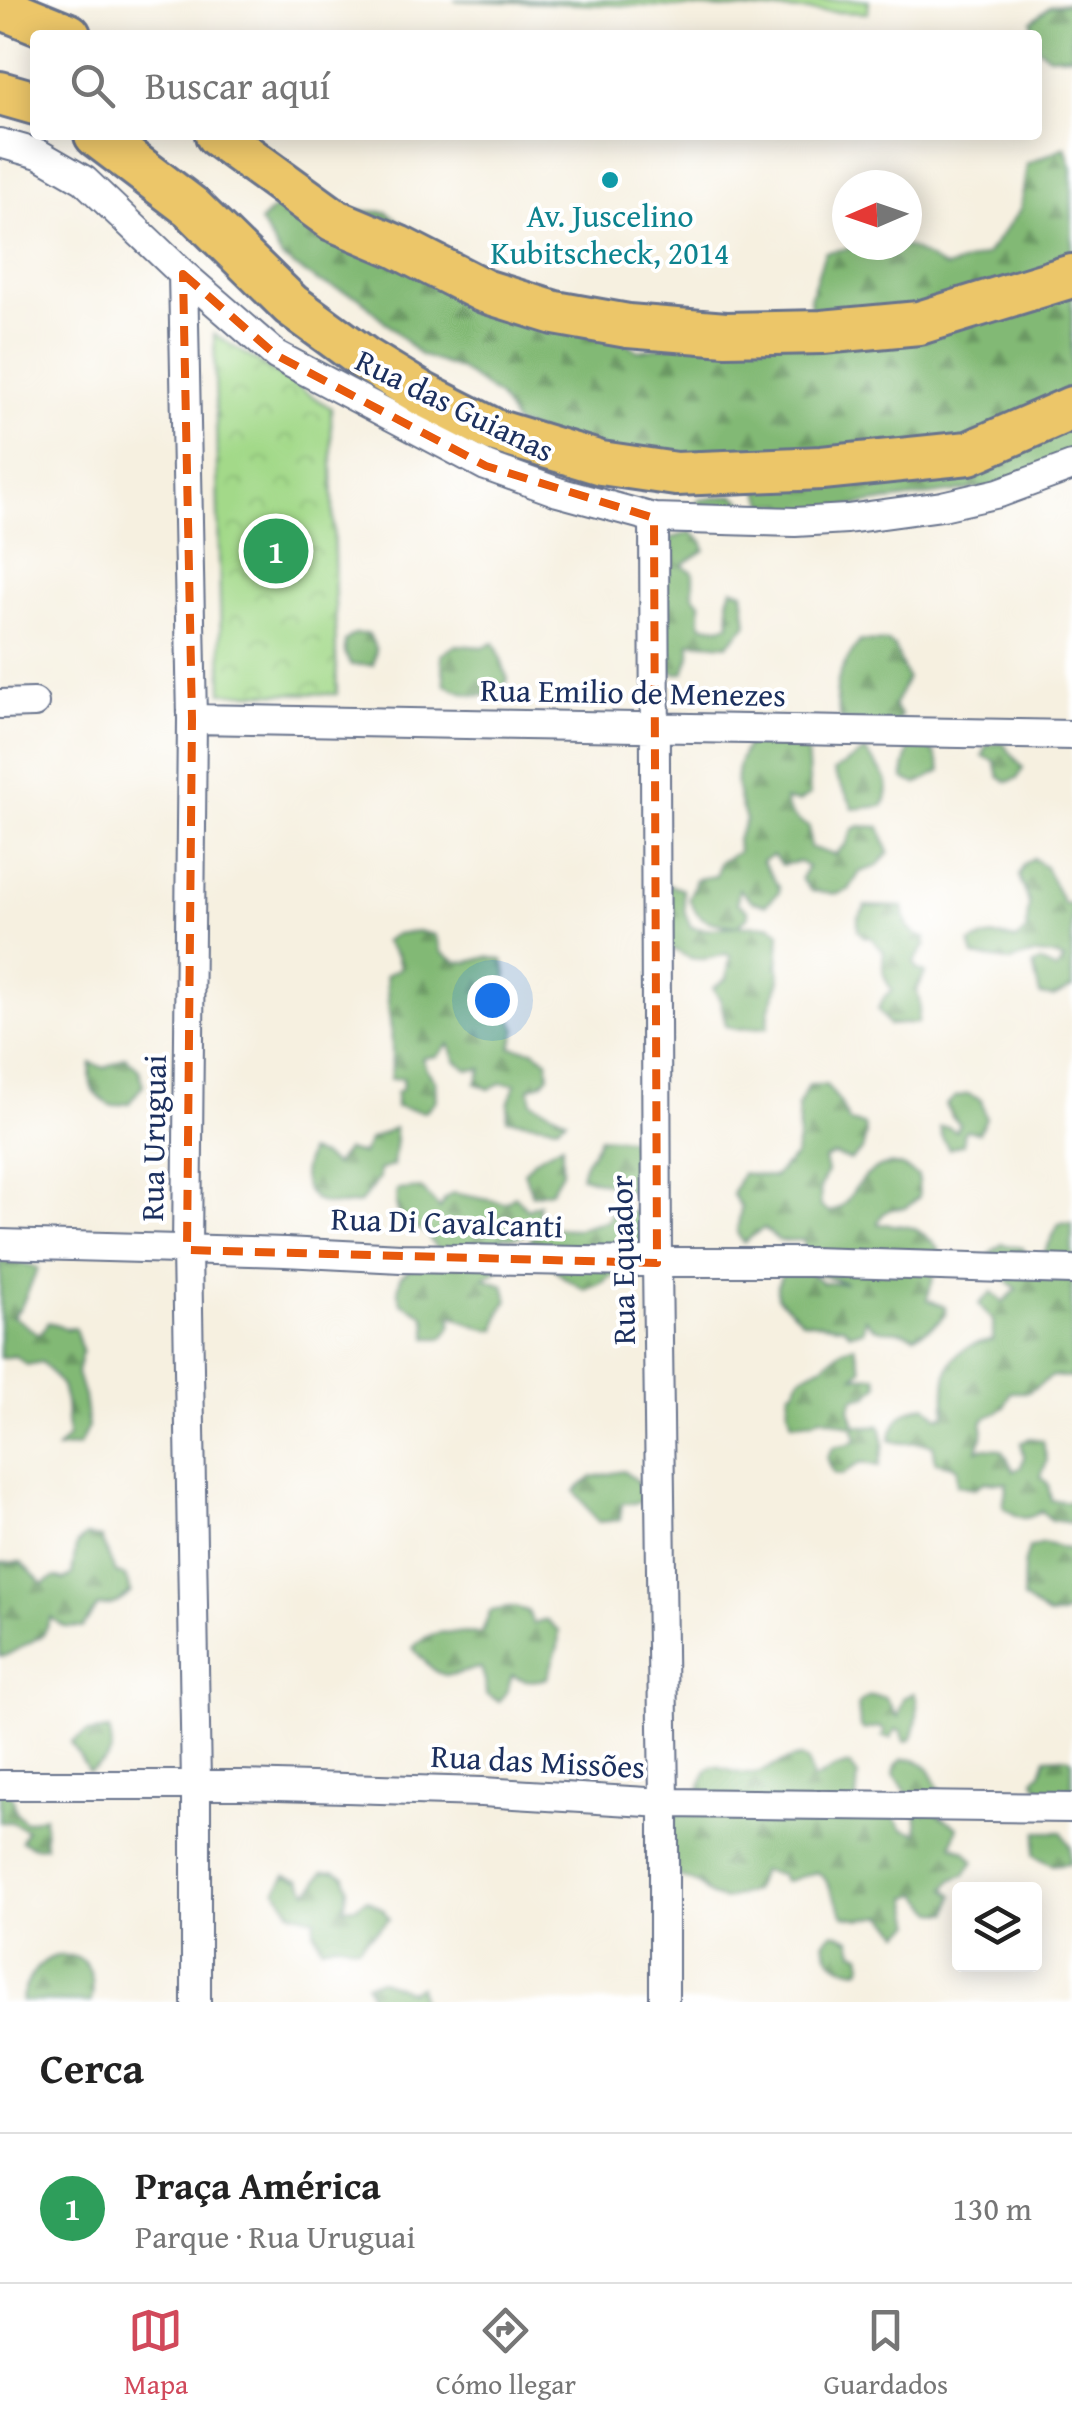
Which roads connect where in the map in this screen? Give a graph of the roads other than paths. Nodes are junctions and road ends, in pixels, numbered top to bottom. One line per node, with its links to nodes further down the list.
1 (0, 7): 2 (main road)
2 (57, 30)
3 (0, 93): 4 (main road)
4 (30, 102)
5 (103, 140): 10 (main road)
6 (224, 140): 9 (main road)
7 (0, 143): 8 (street, Rua das Guianas)
8 (183, 274): 12 (street, Rua das Guianas); 15 (street, Rua Uruguai)
9 (1072, 276)
10 (1072, 408)
11 (1072, 466): 12 (street, Rua das Guianas)
12 (654, 518): 16 (street, Rua Equador)
13 (0, 704): 14 (street)
14 (34, 704)
15 (192, 719): 16 (street, Rua Emilio de Menezes); 19 (street, Rua Uruguai)
16 (653, 727): 17 (street, Rua Emilio de Menezes); 20 (street, Rua Equador)
17 (1072, 736)
18 (0, 1244): 19 (street, Rua Di Cavalcanti)
19 (187, 1250): 20 (street, Rua Di Cavalcanti); 22 (street, Rua Uruguai)
20 (657, 1262): 21 (street, Rua Di Cavalcanti); 24 (street, Rua Equador)
21 (1072, 1270)
22 (196, 1784): 23 (street, Rua das Missões); 24 (street, Rua das Missões); 26 (street, Rua Uruguai)
23 (0, 1785)
24 (664, 1803): 25 (street, Rua das Missões); 27 (street, Rua Equador)
25 (1072, 1808)
26 (196, 2002)
27 (664, 2002)

